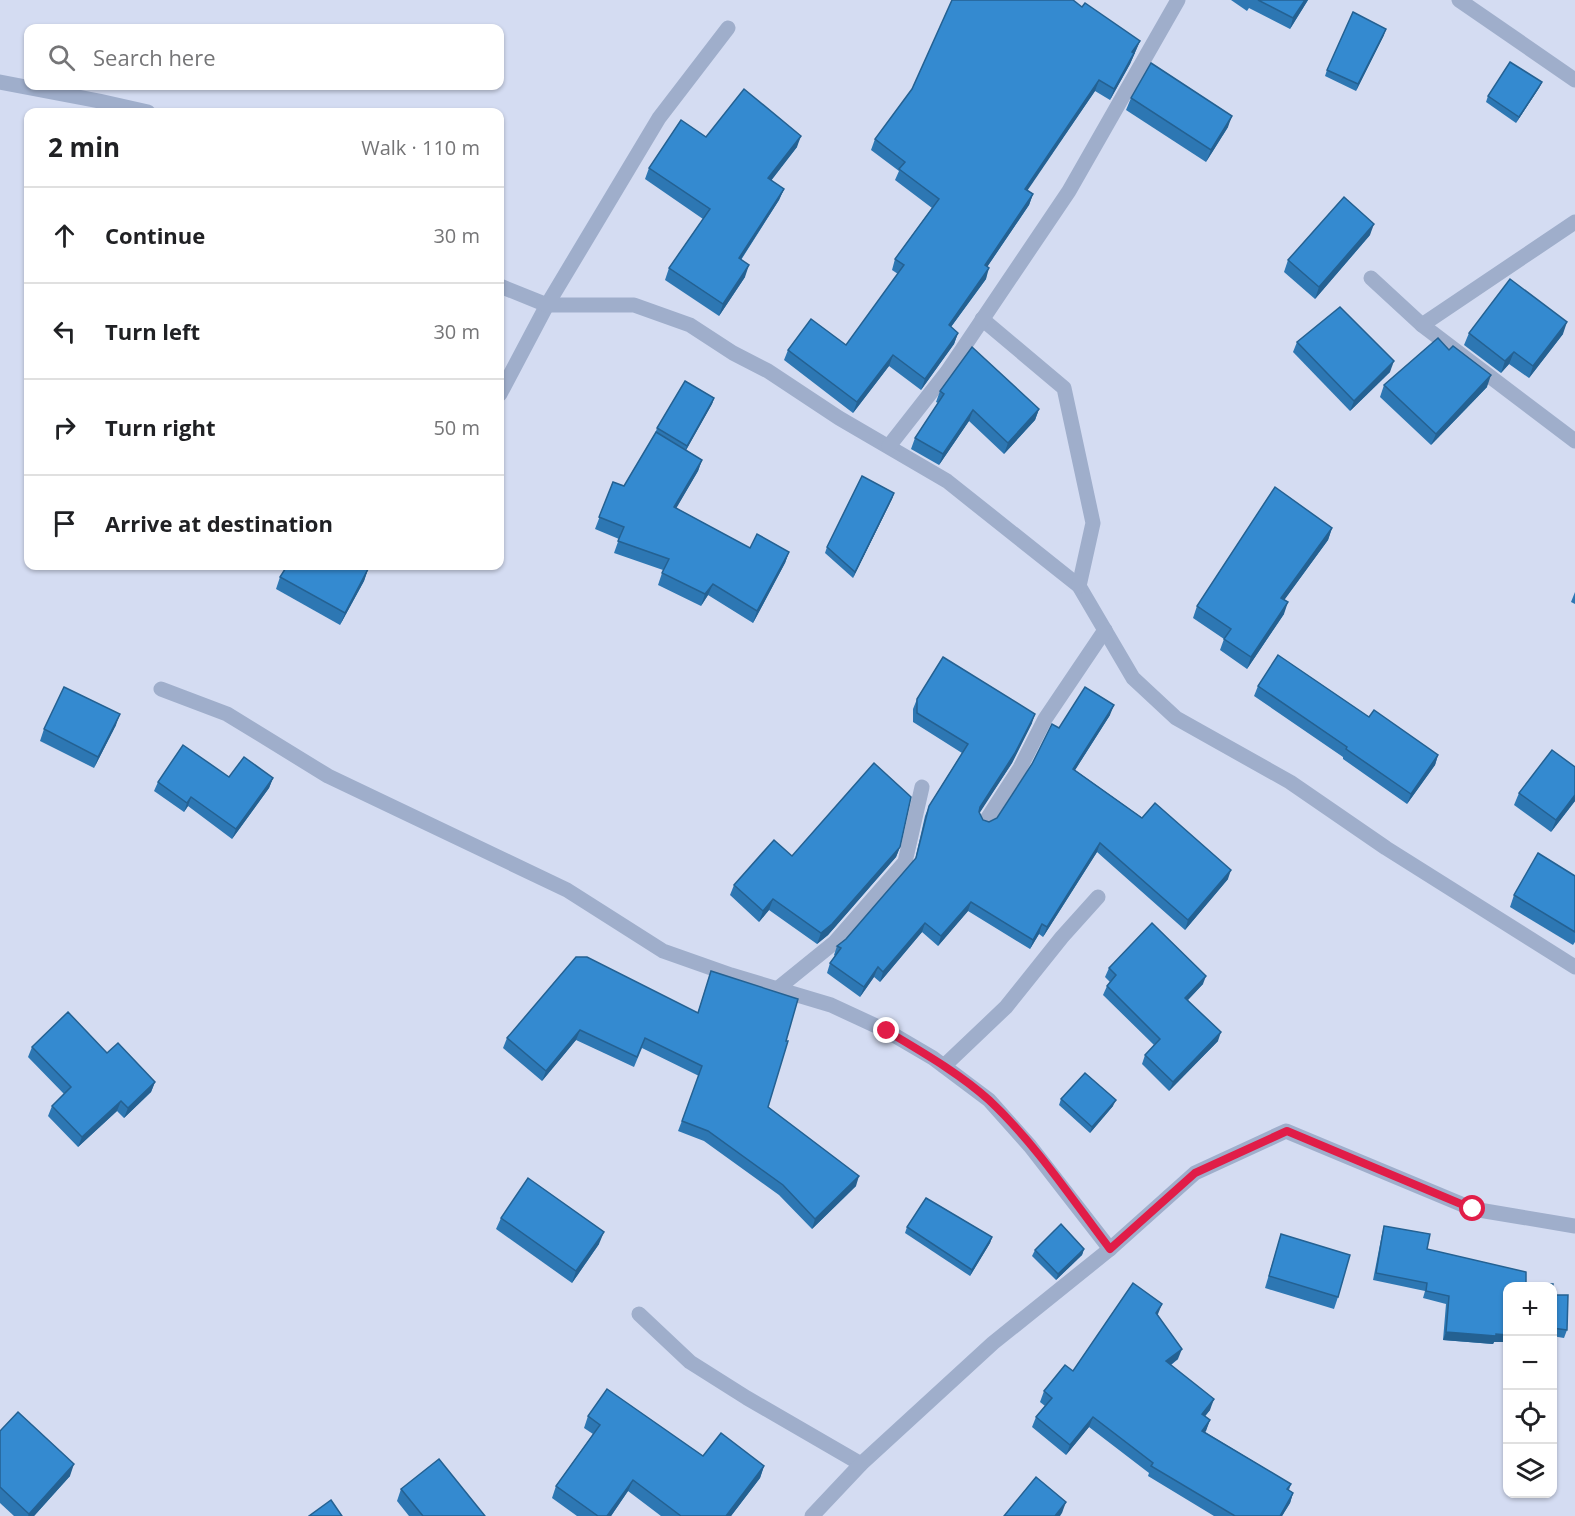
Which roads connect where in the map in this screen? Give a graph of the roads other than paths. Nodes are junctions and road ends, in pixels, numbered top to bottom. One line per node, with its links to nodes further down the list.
1 (1178, 0): 13 (street)
2 (1459, 0): 4 (street)
3 (728, 28): 12 (street)
4 (1575, 80)
5 (0, 82): 6 (street)
6 (24, 87)
7 (42, 90): 8 (street)
8 (130, 108)
9 (1575, 222): 14 (street)
10 (1371, 278): 14 (street)
11 (504, 288): 12 (street)
12 (547, 305): 15 (street); 17 (street)
13 (982, 319): 17 (street); 18 (street)
14 (1422, 325): 16 (street)
15 (504, 386)
16 (1575, 441)
17 (889, 446): 18 (street)
18 (1079, 586): 19 (street)
19 (1105, 630): 22 (street); 24 (street)
20 (161, 689): 25 (street)
21 (922, 787): 25 (street)
22 (985, 822)
23 (1098, 897): 26 (street)
24 (1575, 966)
25 (777, 988): 26 (street)
26 (944, 1066): 28 (street)
27 (1575, 1226): 28 (street)
28 (1110, 1249): 30 (street)
29 (639, 1314): 30 (street)
30 (861, 1464): 31 (street)
31 (812, 1516)

